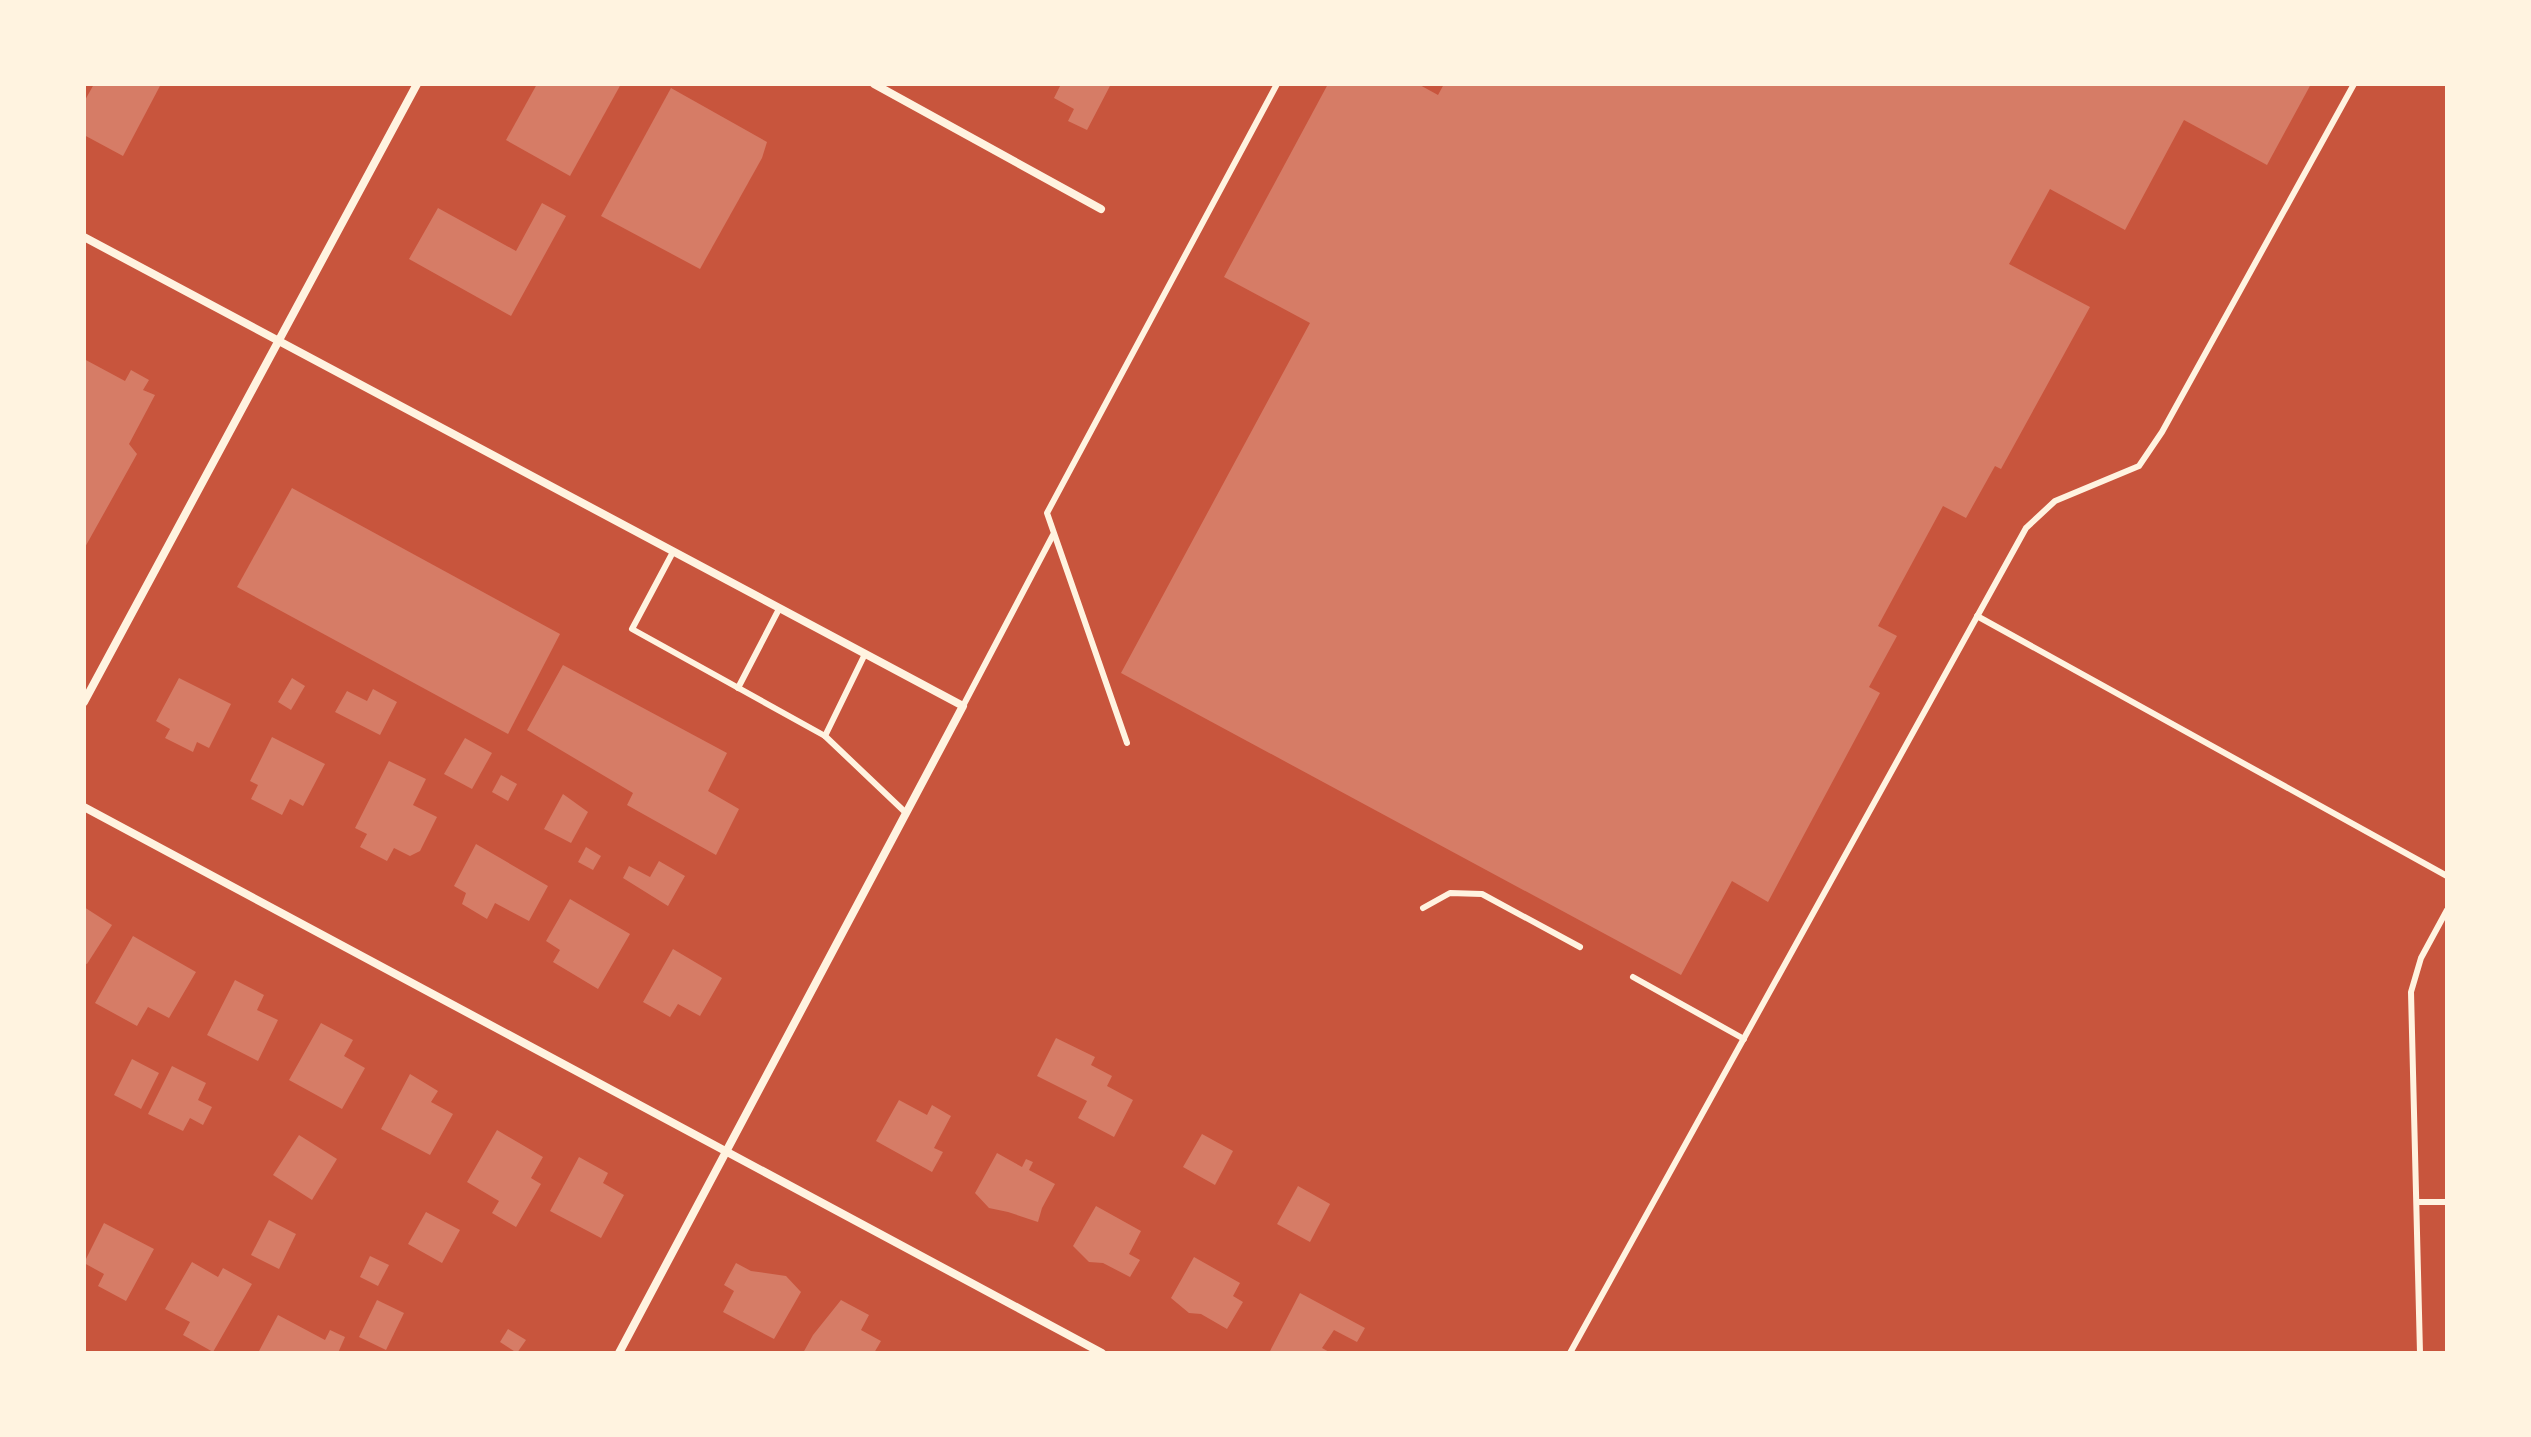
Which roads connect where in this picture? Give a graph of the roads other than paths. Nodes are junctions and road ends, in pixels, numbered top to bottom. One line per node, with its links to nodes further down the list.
1 (417, 84): 7 (street)
2 (874, 84): 5 (street)
3 (1277, 84): 8 (lane)
4 (2354, 84): 11 (lane)
5 (1101, 209)
6 (84, 237): 7 (street)
7 (279, 342): 9 (street); 14 (street)
8 (1053, 535): 15 (lane); 17 (lane)
9 (673, 552): 10 (street); 13 (lane)
10 (779, 609): 12 (street); 13 (lane)
11 (1977, 616): 20 (lane); 25 (lane)
12 (865, 654): 15 (street); 16 (lane)
13 (738, 688): 16 (lane)
14 (84, 702)
15 (963, 706): 19 (street)
16 (825, 736): 19 (lane)
17 (1127, 743)
18 (84, 807): 26 (street)
19 (906, 813): 26 (street)
20 (2447, 876)
21 (1423, 908): 23 (lane)
22 (2447, 910): 27 (lane)
23 (1580, 947)
24 (1633, 977): 25 (lane)
25 (1744, 1039): 31 (lane)
26 (726, 1152): 29 (street); 30 (street)
27 (2417, 1202): 28 (lane); 32 (lane)
28 (2447, 1202)
29 (619, 1353)
30 (1102, 1353)
31 (1570, 1353)
32 (2420, 1353)

